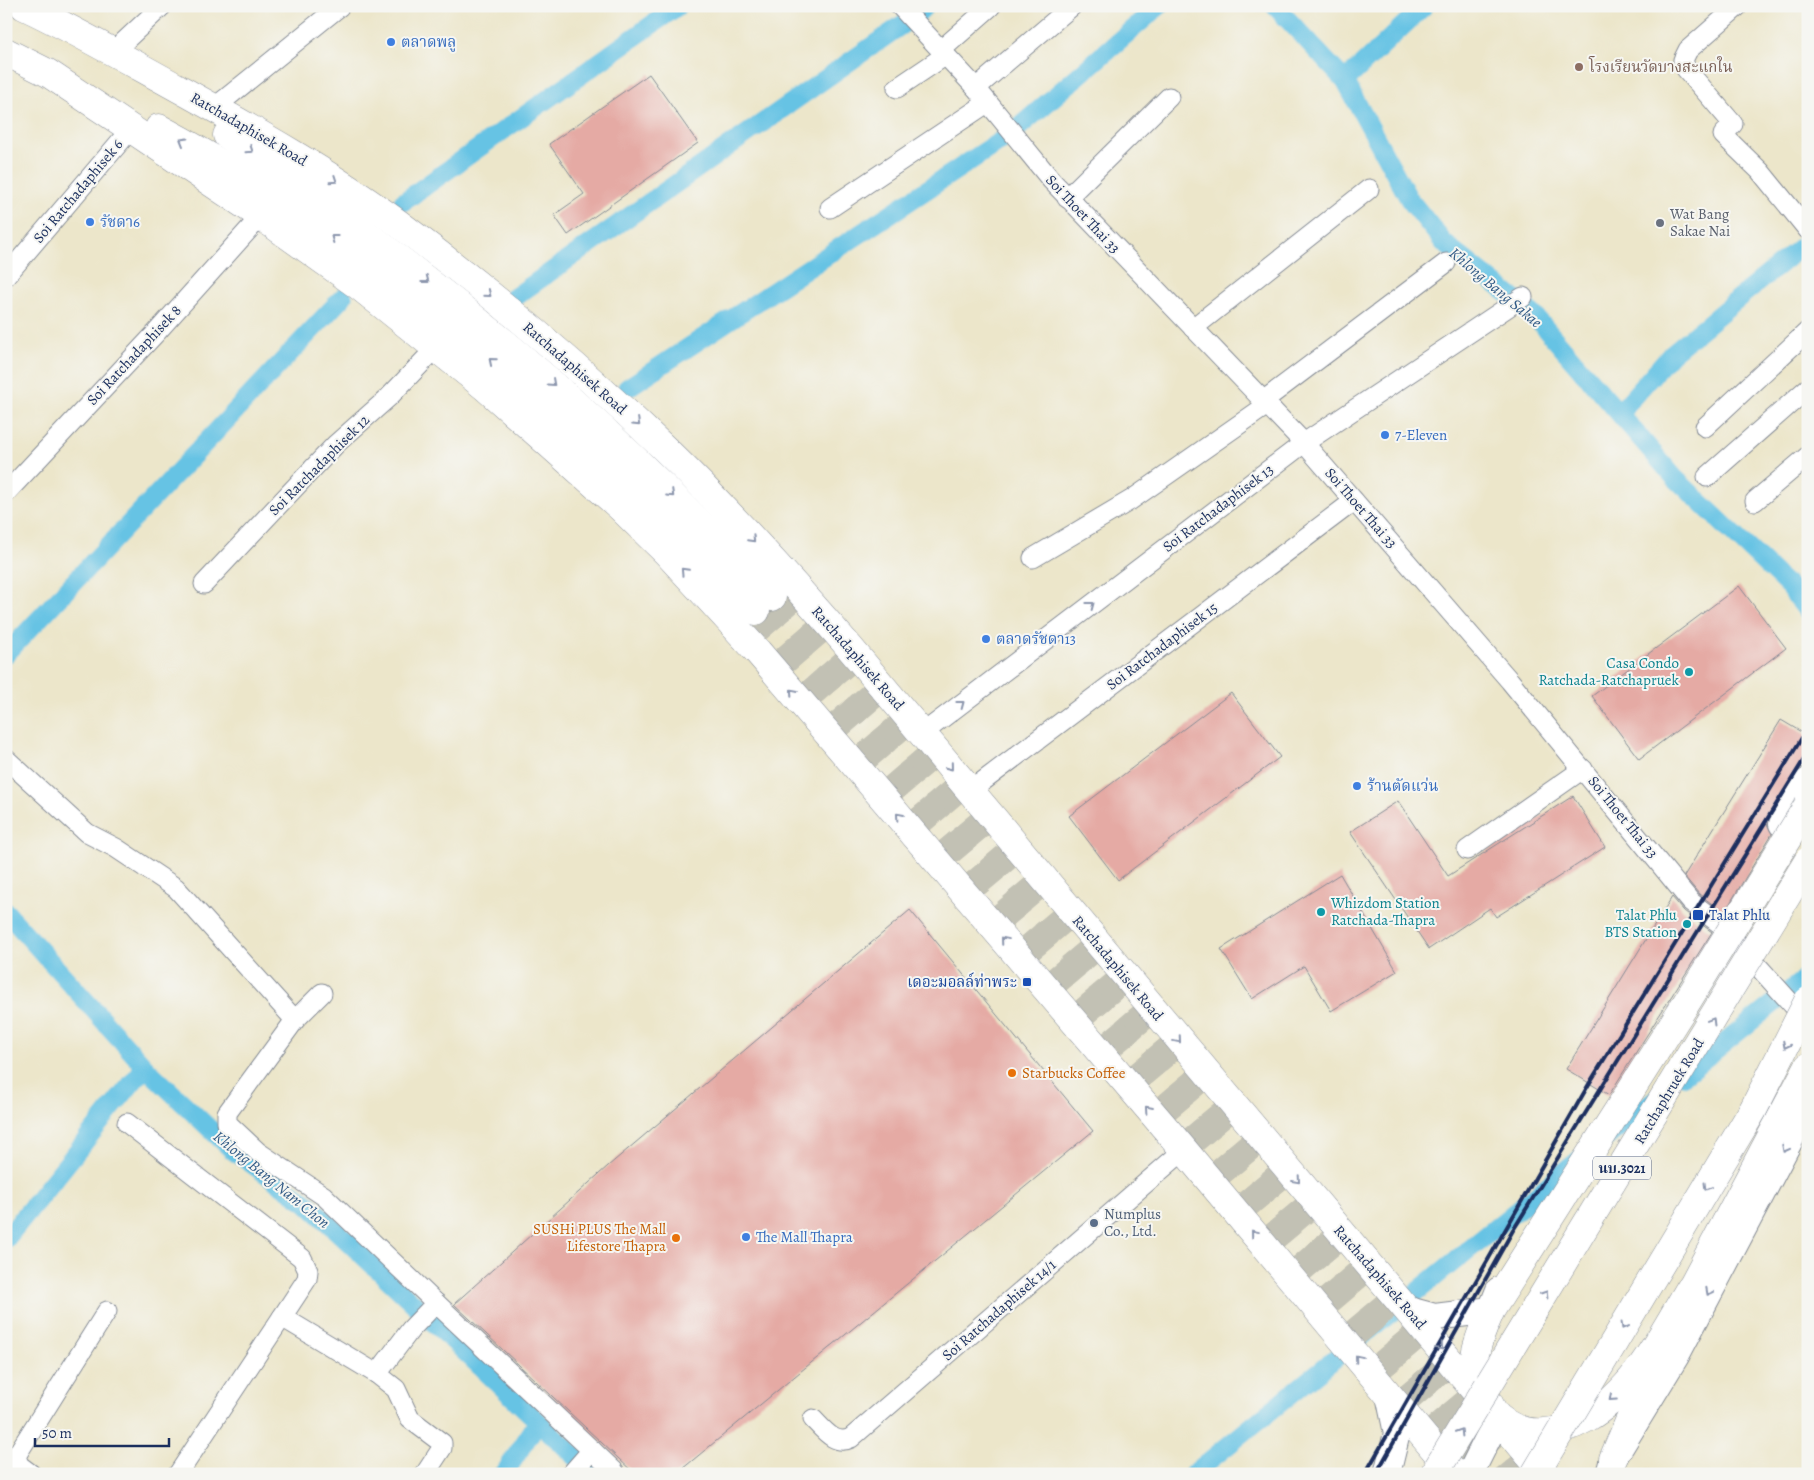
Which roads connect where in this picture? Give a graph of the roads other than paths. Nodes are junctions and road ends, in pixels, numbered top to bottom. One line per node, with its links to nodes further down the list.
1 (24, 6): 8 (main road, Ratchadaphisek Road)
2 (162, 6): 10 (street)
3 (340, 6): 17 (street)
4 (992, 6): 11 (street)
5 (1072, 6): 14 (street)
6 (1738, 6): 23 (street)
7 (901, 7): 11 (street, Soi Thoet Thai 33)
8 (48, 18): 10 (main road, Ratchadaphisek Road); 12 (main road, one-way to 12)
9 (6, 52): 12 (main road)
10 (113, 52): 17 (main road, Ratchadaphisek Road)
11 (943, 53): 13 (street); 14 (street, Soi Thoet Thai 33)
12 (48, 73): 18 (main road)
13 (897, 88)
14 (976, 88): 16 (street, Soi Thoet Thai 33)
15 (1169, 97): 20 (street)
16 (987, 103): 20 (street, Soi Thoet Thai 33); 21 (street)
17 (214, 108): 41 (main road, Ratchadaphisek Road, one-way to 41)
18 (130, 130): 22 (main road); 25 (street, Soi Ratchadaphisek 6)
19 (1369, 189): 27 (street)
20 (1067, 198): 27 (street, Soi Thoet Thai 33)
21 (830, 208)
22 (261, 216): 29 (main road); 36 (street, Soi Ratchadaphisek 8)
23 (1807, 229)
24 (1446, 263): 31 (street)
25 (6, 276)
26 (1522, 297): 33 (street, Soi Ratchadaphisek 13)
27 (1193, 328): 31 (street, Soi Thoet Thai 33)
28 (1808, 331): 32 (street)
29 (437, 347): 40 (street, Soi Ratchadaphisek 12); 57 (main road, one-way to 29)
30 (1808, 388): 35 (street)
31 (1265, 403): 33 (street, Soi Thoet Thai 33); 39 (street)
32 (1705, 427)
33 (1304, 443): 37 (street, Soi Thoet Thai 33); 41 (street, Soi Ratchadaphisek 13, one-way to 33)
34 (1808, 456): 38 (street)
35 (1706, 477)
36 (6, 493)
37 (1354, 501): 43 (street, Soi Thoet Thai 33); 45 (street, Soi Ratchadaphisek 15)
38 (1755, 501)
39 (1032, 558)
40 (204, 584)
41 (923, 733): 45 (main road, Ratchadaphisek Road, one-way to 45)
42 (6, 759): 52 (street)
43 (1583, 769): 47 (street); 49 (street, Soi Thoet Thai 33)
44 (1808, 781): 49 (main road, นบ.3021)
45 (970, 791): 60 (main road, Ratchadaphisek Road, one-way to 60)
46 (1808, 806): 61 (main road, bridge)
47 (1467, 850)
48 (1808, 861): 75 (main road, Ratchaphruek Road / นบ.3021, one-way to 48, bridge)
49 (1720, 924): 53 (street, Soi Thoet Thai 33); 61 (main road, นบ.3021)
50 (322, 993): 52 (street)
51 (1808, 1001): 78 (main road, one-way to 78, bridge)
52 (295, 1020): 59 (street)
53 (1808, 1022)
54 (1808, 1067): 55 (main road)
55 (1796, 1109): 58 (main road); 69 (main road, one-way to 69)
56 (127, 1124): 63 (street)
57 (1184, 1150): 65 (main road, one-way to 57); 67 (street, Soi Ratchadaphisek 14/1)
58 (1690, 1288): 66 (main road, one-way to 66); 69 (main road)
59 (434, 1306): 64 (street); 68 (street)
60 (1409, 1310): 61 (main road); 66 (main road, Ratchadaphisek Road, one-way to 66)
61 (1491, 1310): 66 (main road)
62 (107, 1311): 71 (street)
63 (282, 1317): 64 (street); 72 (street)
64 (377, 1374): 73 (street)
65 (1389, 1395): 74 (main road); 76 (main road)
66 (1498, 1418): 77 (main road); 79 (main road, Ratchadaphisek Road)
67 (813, 1419)
68 (583, 1460): 70 (street)
69 (1611, 1467)
70 (614, 1471)
71 (31, 1474)
72 (178, 1474)
73 (425, 1474)
74 (1387, 1474)
75 (1434, 1474)
76 (1455, 1474)
77 (1470, 1474)
78 (1535, 1474)
79 (1545, 1474)

